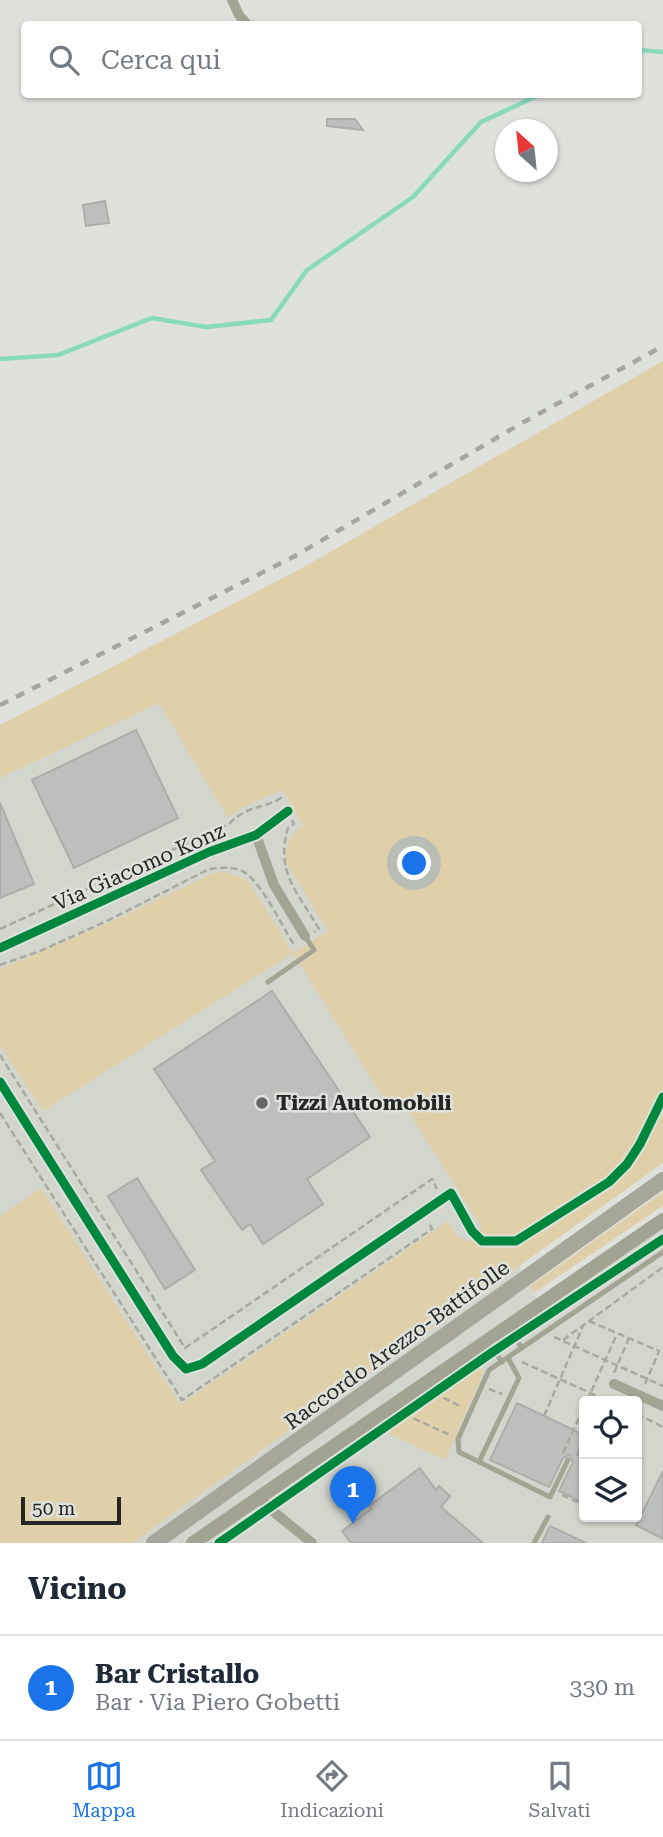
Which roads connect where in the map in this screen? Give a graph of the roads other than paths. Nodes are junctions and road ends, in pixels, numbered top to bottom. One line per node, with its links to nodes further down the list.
1 (232, 0): 2 (street)
2 (244, 21)
3 (288, 811): 4 (street, Via Giacomo Konz)
4 (256, 835): 5 (street); 6 (street, Via Giacomo Konz)
5 (305, 936): 7 (lane)
6 (0, 948)
7 (268, 982)
8 (0, 1082): 9 (street)
9 (663, 1097)
10 (663, 1180): 23 (main road, Raccordo Arezzo-Battifolle)
11 (663, 1220): 13 (main road)
12 (663, 1252): 15 (lane)
13 (506, 1326): 14 (main road); 15 (lane)
14 (487, 1339): 16 (lane); 21 (main road)
15 (522, 1348): 16 (lane)
16 (505, 1360): 20 (lane); 20 (lane)
17 (611, 1383): 18 (street)
18 (663, 1406)
19 (568, 1460): 20 (lane)
20 (479, 1462)
21 (260, 1497): 24 (main road); 25 (street)
22 (548, 1517): 26 (lane)
23 (154, 1543)
24 (193, 1543)
25 (312, 1543)
26 (534, 1543)

